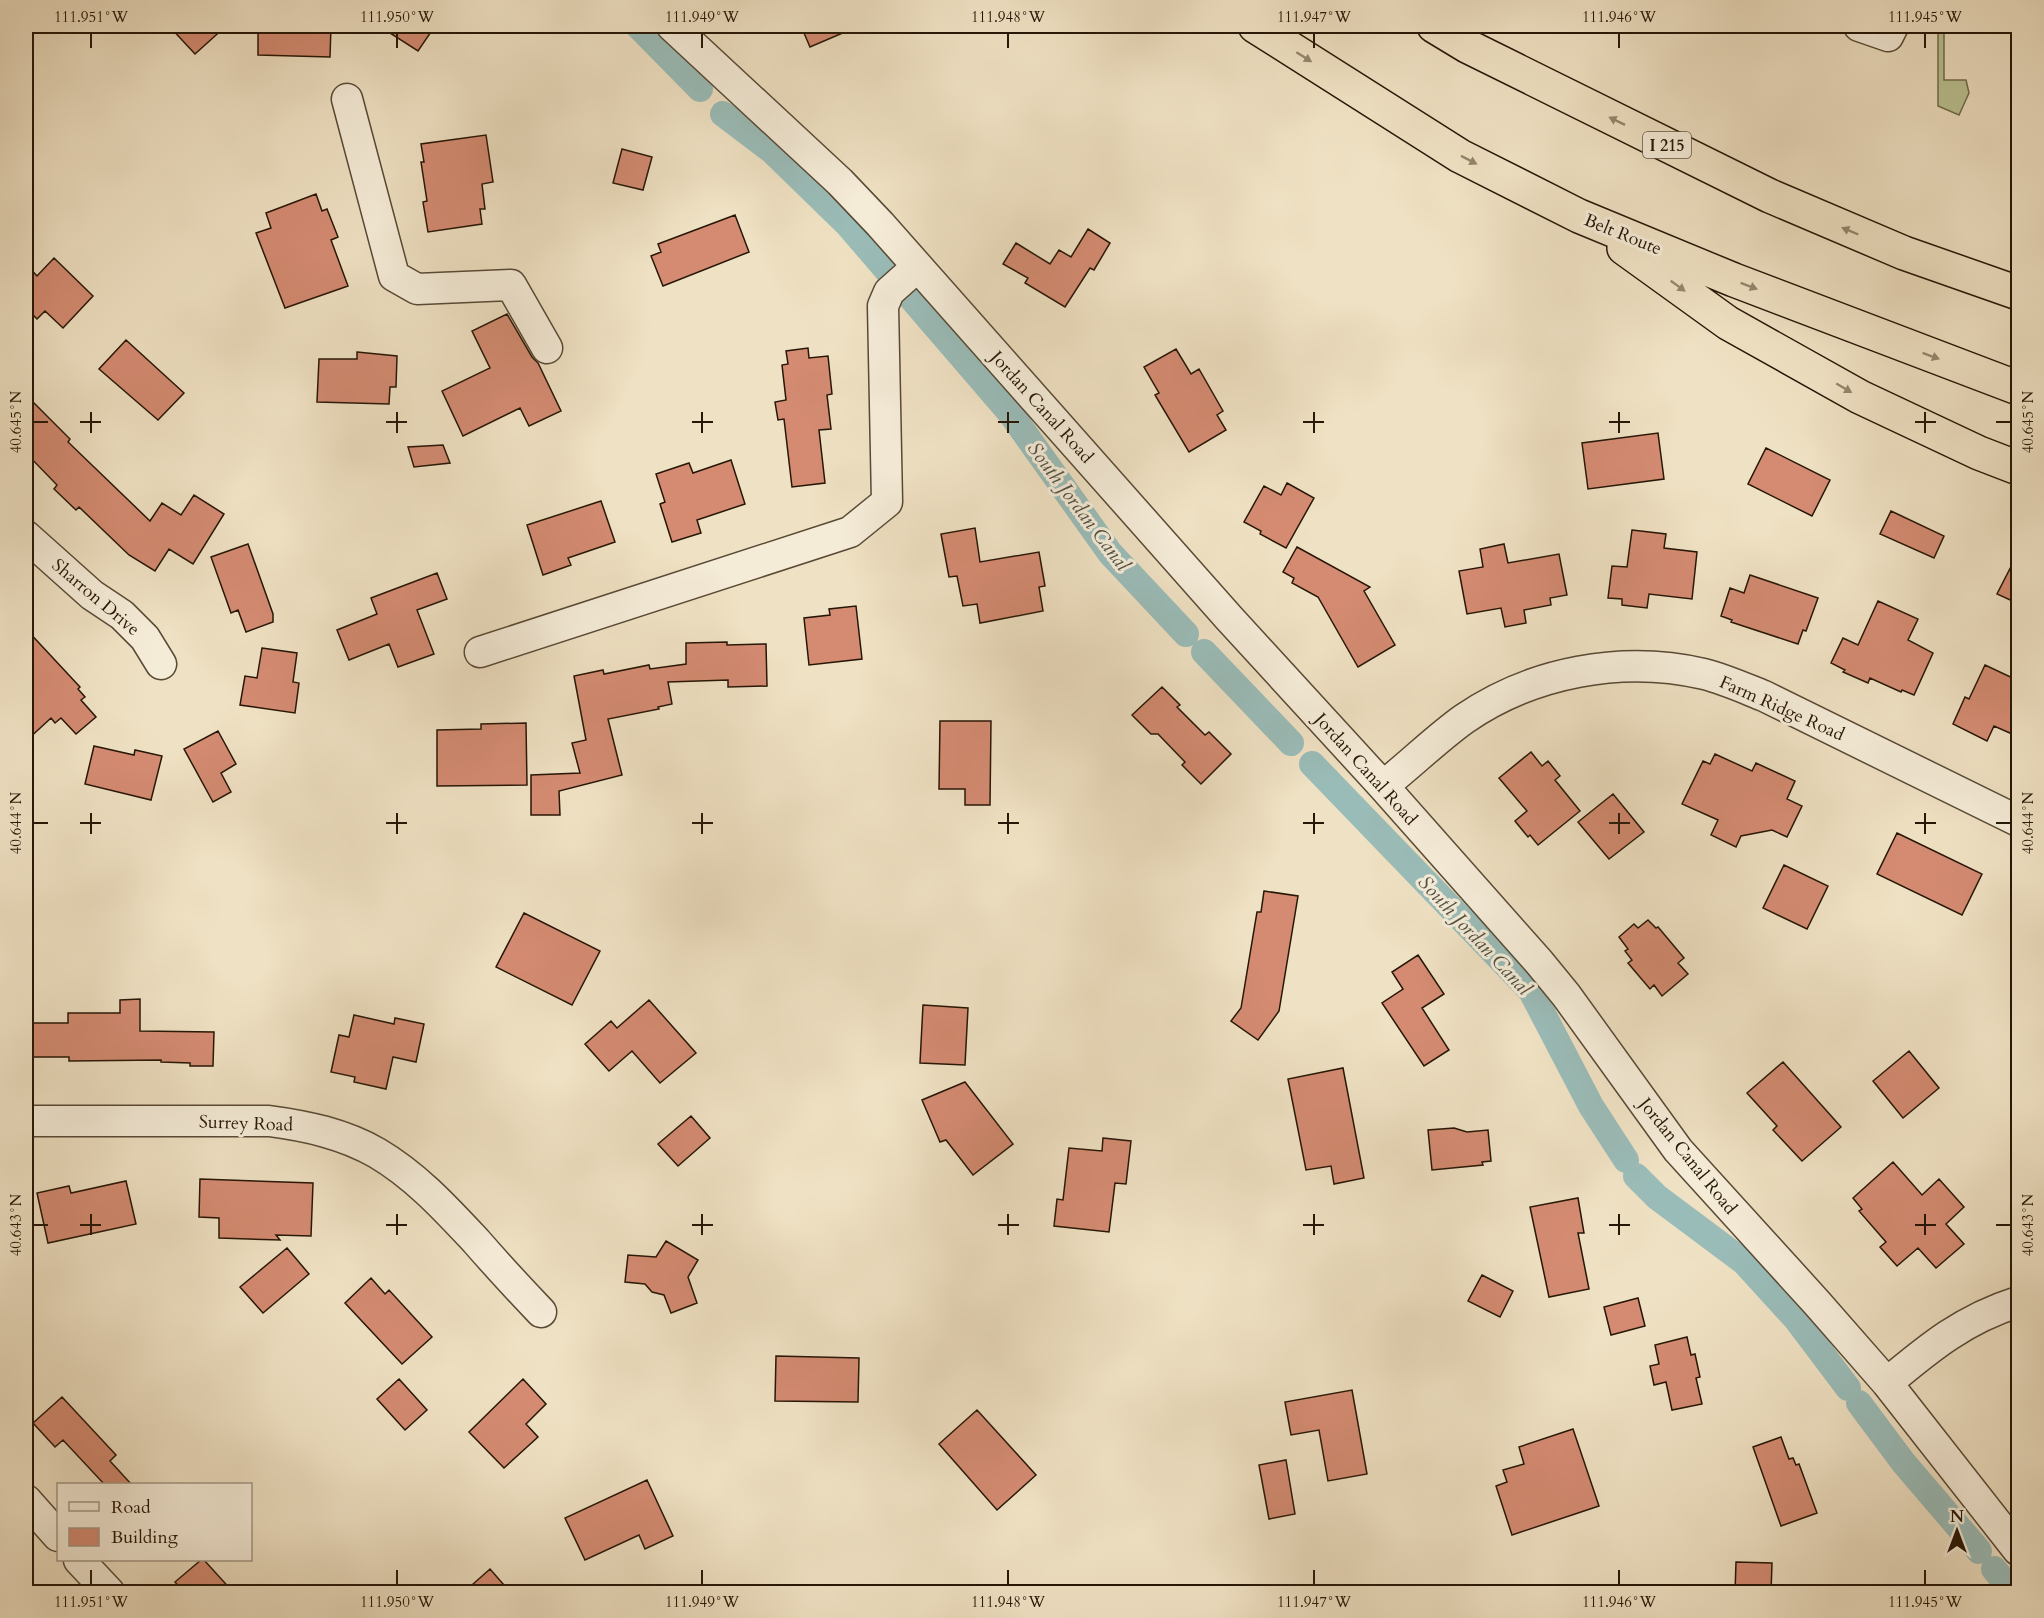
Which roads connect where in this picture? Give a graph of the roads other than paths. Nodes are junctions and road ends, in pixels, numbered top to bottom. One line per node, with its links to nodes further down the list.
1 (672, 26): 9 (street, Jordan Canal Road)
2 (1255, 26): 7 (highway, Belt Route, one-way to 7)
3 (1434, 26): 8 (highway, I 215, one-way to 3)
4 (1859, 26): 5 (street)
5 (1893, 26)
6 (347, 99): 12 (street)
7 (1579, 216): 13 (highway, Belt Route, one-way to 13); 14 (highway, one-way to 14)
8 (1904, 254): 10 (highway); 11 (highway, I 215)
9 (917, 267): 16 (street); 18 (street, Jordan Canal Road)
10 (2019, 278)
11 (2019, 293)
12 (547, 348)
13 (2019, 388)
14 (2019, 468)
15 (26, 536): 17 (street, Sharron Drive)
16 (480, 652)
17 (161, 664)
18 (1383, 786): 19 (street, Farm Ridge Road); 23 (street, Jordan Canal Road)
19 (2019, 821)
20 (26, 1121): 22 (street, Surrey Road)
21 (2019, 1302): 23 (street)
22 (541, 1312)
23 (1887, 1383): 26 (street, Jordan Canal Road)
24 (26, 1500): 25 (street)
25 (57, 1535)
26 (2019, 1550)
27 (81, 1561): 28 (street)
28 (109, 1593)

